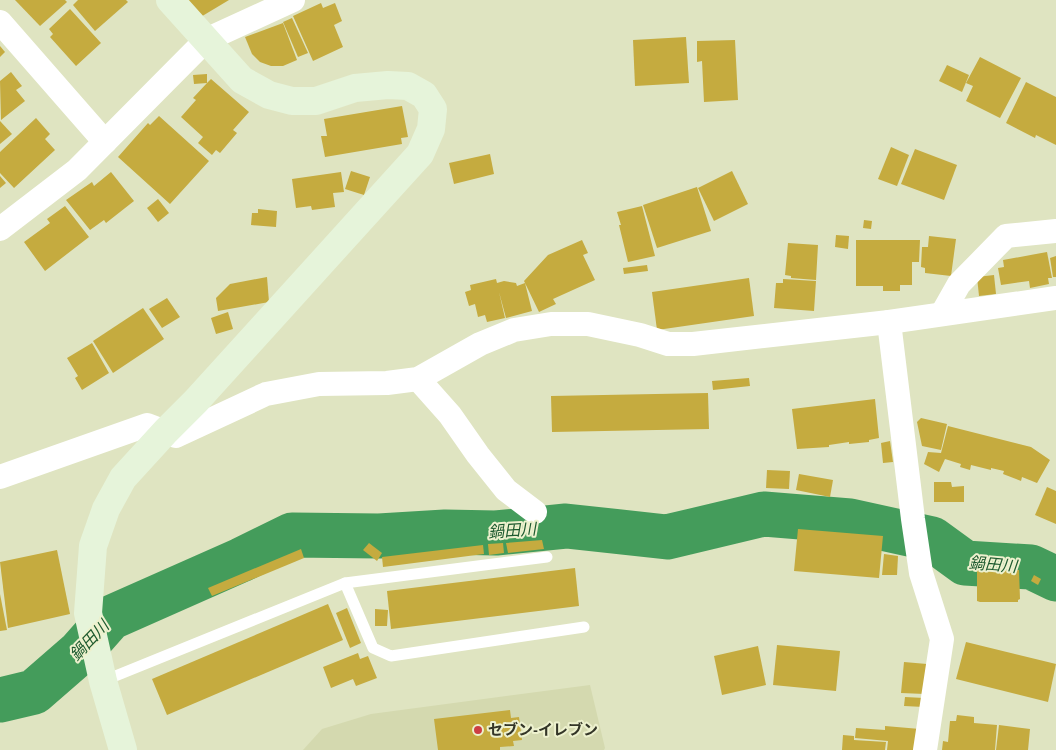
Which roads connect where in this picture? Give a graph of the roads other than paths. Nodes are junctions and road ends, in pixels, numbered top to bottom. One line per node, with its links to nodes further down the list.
1 (170, 0): 4 (street)
2 (293, 0): 4 (street)
3 (0, 22): 5 (street)
4 (206, 40): 5 (street); 12 (street)
5 (105, 142): 6 (street)
6 (0, 229)
7 (1056, 231): 9 (street)
8 (1056, 298): 9 (street)
9 (942, 314): 10 (street)
10 (889, 322): 11 (street); 20 (street)
11 (418, 379): 12 (street); 14 (street)
12 (166, 431): 13 (street); 18 (street)
13 (0, 477)
14 (534, 512)
15 (547, 556): 16 (lane)
16 (345, 583): 17 (lane); 18 (lane)
17 (584, 627)
18 (101, 670): 19 (street)
19 (123, 750)
20 (924, 750)

